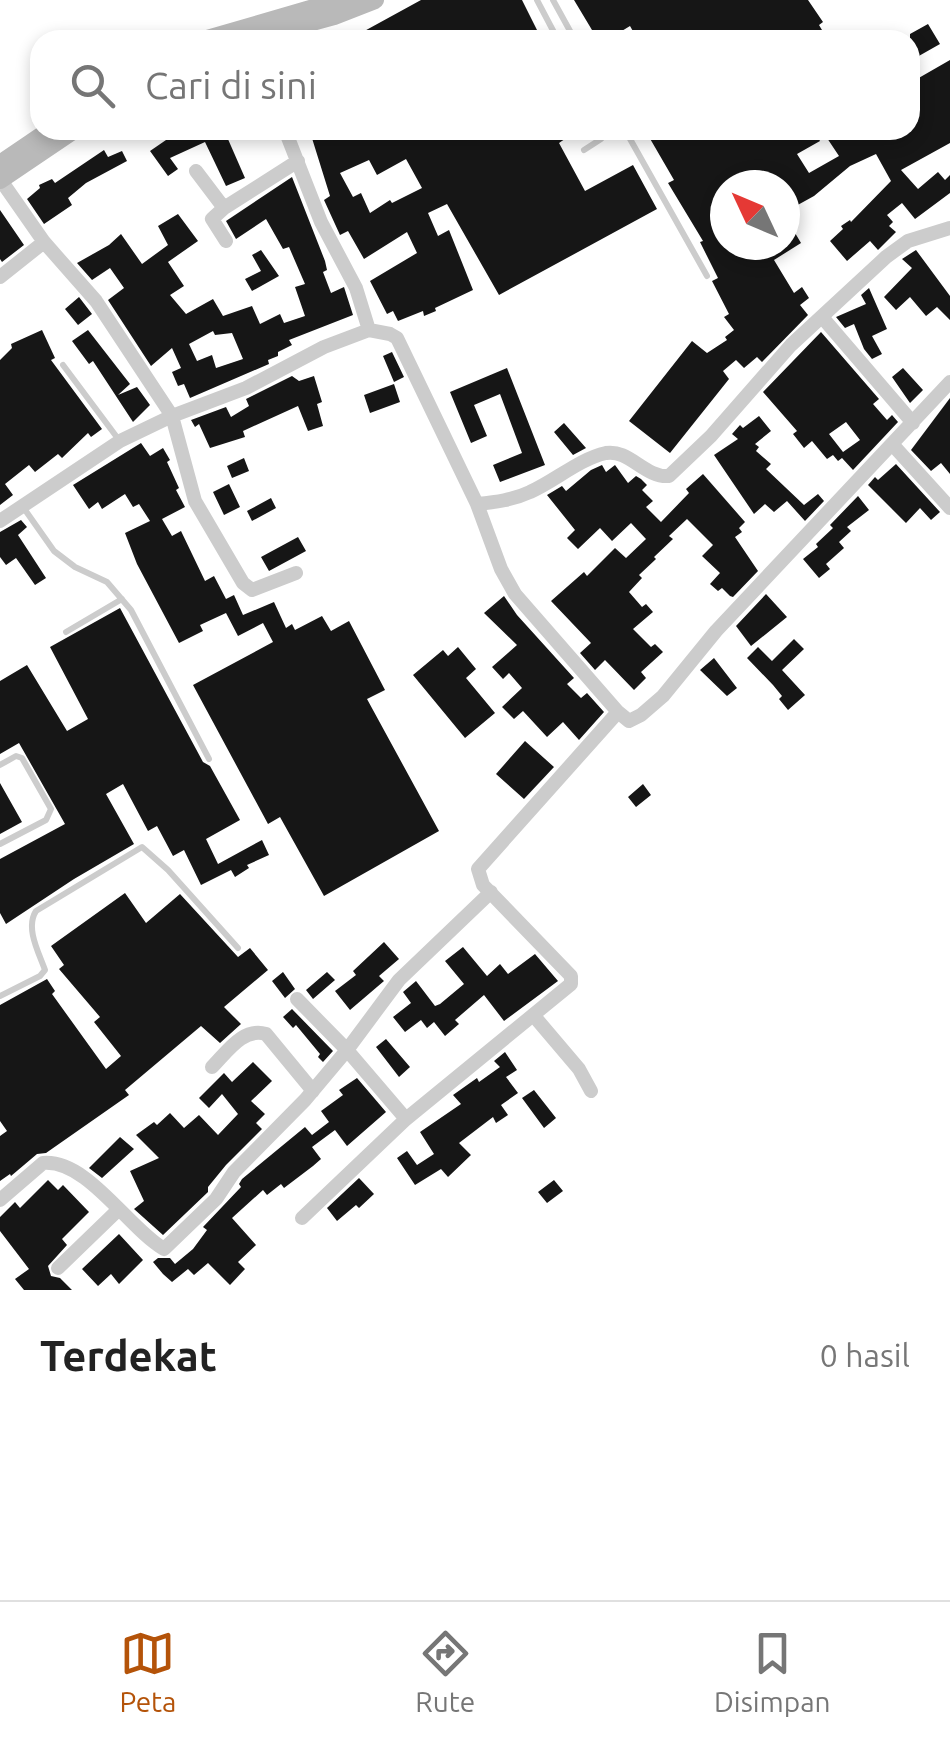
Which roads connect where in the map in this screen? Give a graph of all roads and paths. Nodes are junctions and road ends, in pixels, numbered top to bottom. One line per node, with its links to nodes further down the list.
1 (375, 0): 6 (street)
2 (536, 0): 7 (lane)
3 (553, 0): 8 (lane)
4 (333, 2): 5 (street)
5 (263, 30)
6 (274, 30)
7 (552, 30)
8 (570, 30)
9 (38, 140): 16 (street)
10 (56, 140): 16 (street)
11 (289, 140): 15 (street)
12 (602, 140): 14 (lane)
13 (631, 140): 22 (lane)
14 (584, 150)
15 (298, 161): 18 (street); 25 (street)
16 (2, 171): 21 (street)
17 (196, 171): 18 (street)
18 (224, 208): 20 (street)
19 (950, 228): 24 (street)
20 (226, 241)
21 (44, 242): 23 (street); 28 (street)
22 (707, 276)
23 (0, 277)
24 (822, 316): 29 (street); 32 (street)
25 (369, 330): 28 (street); 32 (street)
26 (64, 365): 30 (lane)
27 (949, 386): 29 (street)
28 (172, 416): 30 (street); 36 (street)
29 (913, 423): 31 (street)
30 (120, 441): 33 (street)
31 (892, 444): 34 (street); 39 (street)
32 (477, 504): 39 (street)
33 (22, 506): 35 (street); 37 (lane)
34 (950, 508)
35 (0, 521)
36 (296, 573)
37 (122, 599): 38 (lane); 40 (lane)
38 (66, 632)
39 (618, 712): 43 (street)
40 (210, 758)
41 (0, 765): 42 (lane)
42 (0, 844)
43 (491, 892): 47 (street); 48 (street)
44 (238, 948): 45 (lane)
45 (0, 996)
46 (297, 998): 48 (street)
47 (534, 1016): 51 (street); 52 (street)
48 (346, 1050): 50 (street); 52 (street)
49 (212, 1067): 50 (street)
50 (313, 1091): 54 (street)
51 (590, 1091)
52 (406, 1119): 55 (street)
53 (0, 1200): 54 (street)
54 (118, 1210): 56 (street)
55 (302, 1218)
56 (58, 1268)

